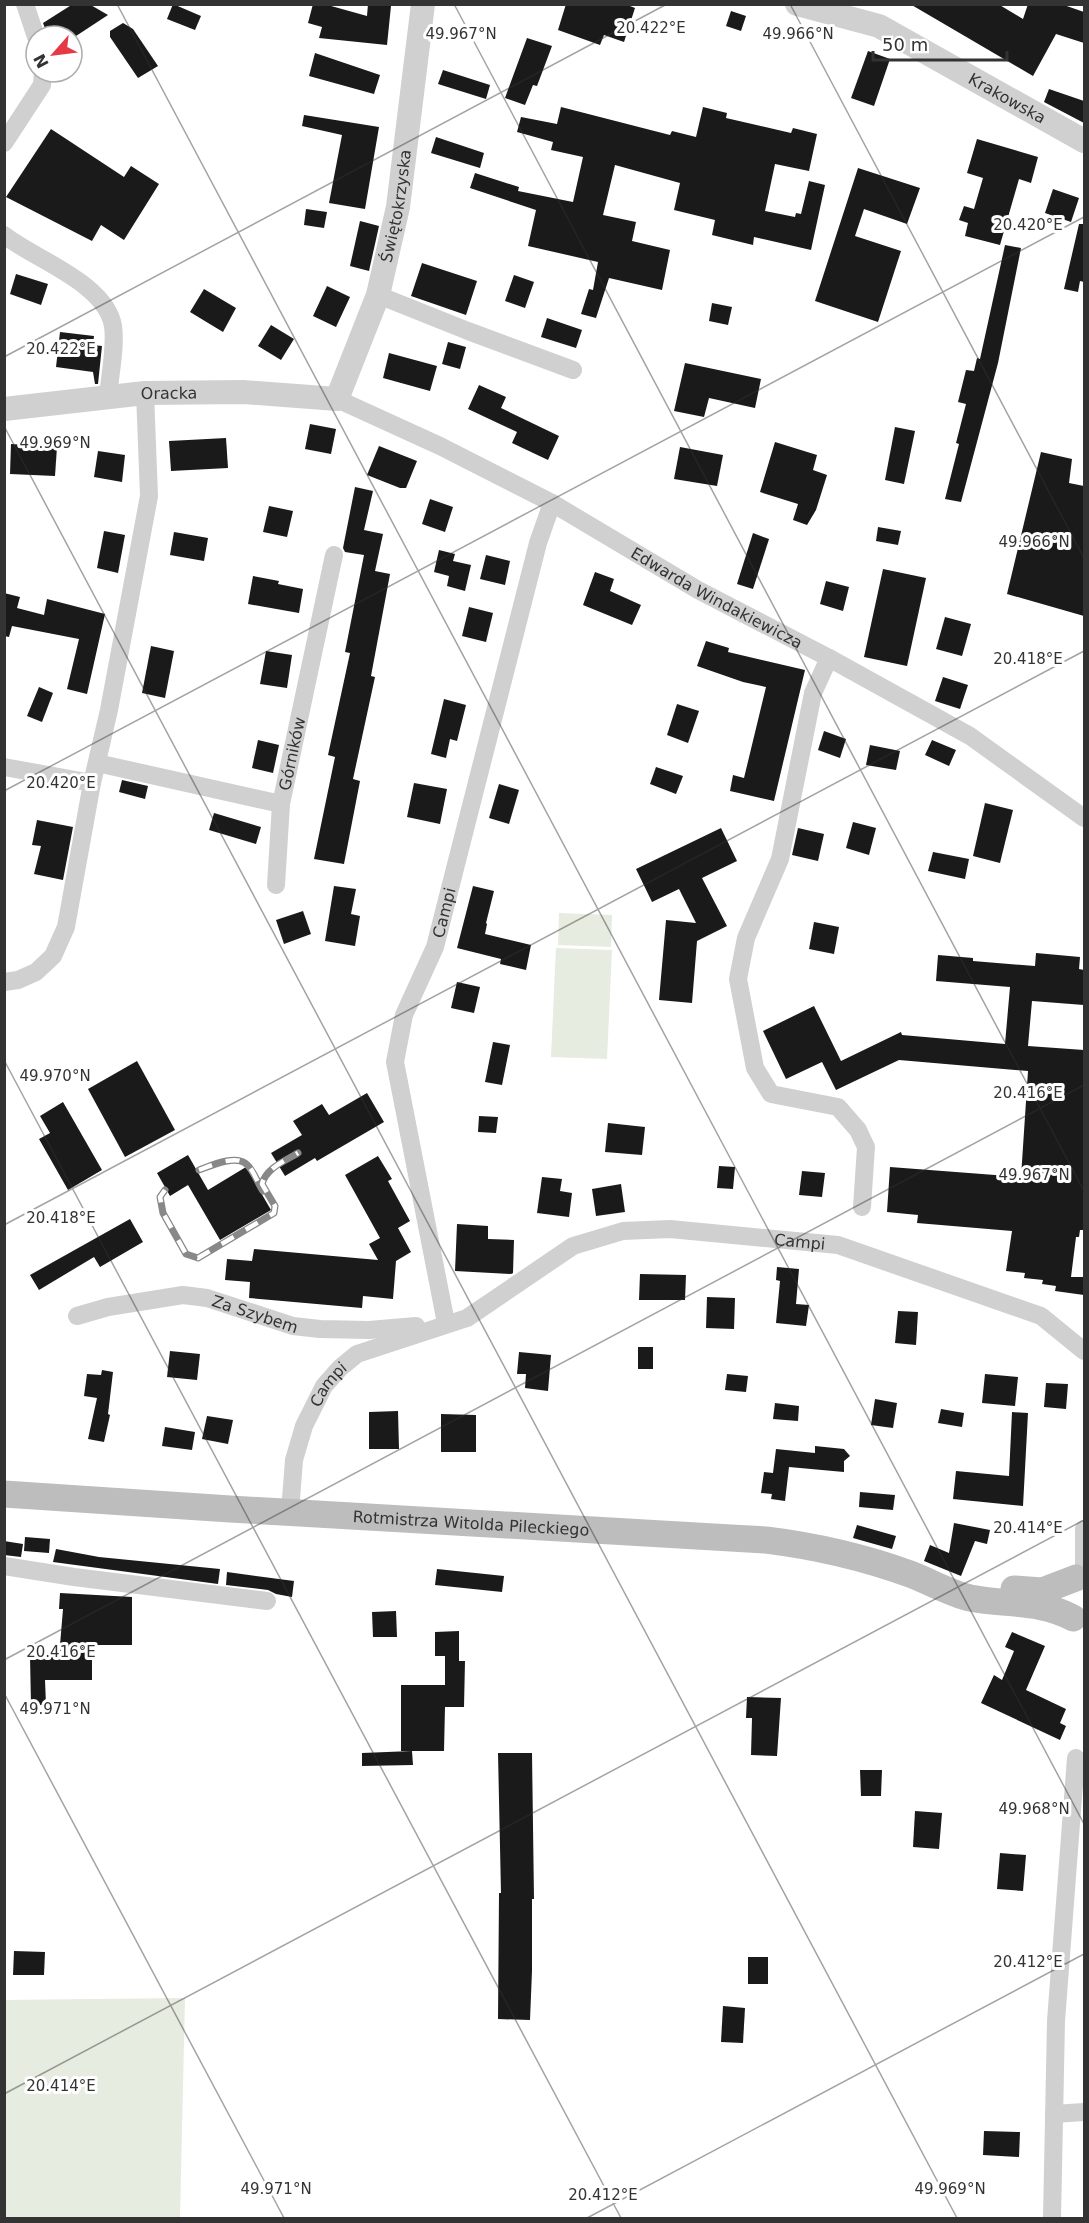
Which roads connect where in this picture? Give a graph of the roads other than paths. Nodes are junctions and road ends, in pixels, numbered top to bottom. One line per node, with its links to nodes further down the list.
1 (25, 4): 4 (street)
2 (423, 4): 9 (street, Świętokrzyska)
3 (796, 4): 6 (street, Krakowska)
4 (32, 24)
5 (42, 84): 7 (street)
6 (1084, 141)
7 (4, 143)
8 (4, 235): 12 (street)
9 (378, 295): 10 (street); 13 (street, Świętokrzyska)
10 (573, 370)
11 (145, 393): 12 (street, Oracka); 13 (street, Oracka); 18 (street)
12 (108, 396): 14 (street, Oracka)
13 (337, 399): 15 (street, Edwarda Windakiewicza)
14 (4, 409)
15 (552, 503): 17 (street, Edwarda Windakiewicza); 27 (street, Campi)
16 (334, 555): 21 (street, Górników)
17 (829, 658): 22 (street, Edwarda Windakiewicza); 25 (street)
18 (97, 763): 20 (street); 21 (street, Górników)
19 (4, 767): 20 (street)
20 (92, 783): 24 (street)
21 (281, 804): 23 (street)
22 (1084, 818)
23 (276, 885)
24 (4, 982)
25 (862, 1207)
26 (77, 1316): 27 (street, Za Szybem)
27 (441, 1325): 28 (street, Campi); 30 (street, Campi)
28 (1084, 1351)
29 (4, 1494): 30 (main road, Rotmistrza Witolda Pileckiego)
30 (290, 1512): 34 (main road, Rotmistrza Witolda Pileckiego)
31 (1084, 1529): 33 (street)
32 (4, 1566): 35 (street)
33 (1081, 1574): 34 (main road, Rotmistrza Witolda Pileckiego); 36 (main road)
34 (932, 1582): 36 (main road, Rotmistrza Witolda Pileckiego)
35 (267, 1601)
36 (1079, 1623)
37 (1084, 1764): 39 (street)
38 (1084, 2112): 39 (street)
39 (1054, 2114): 40 (street)
40 (1052, 2218)

